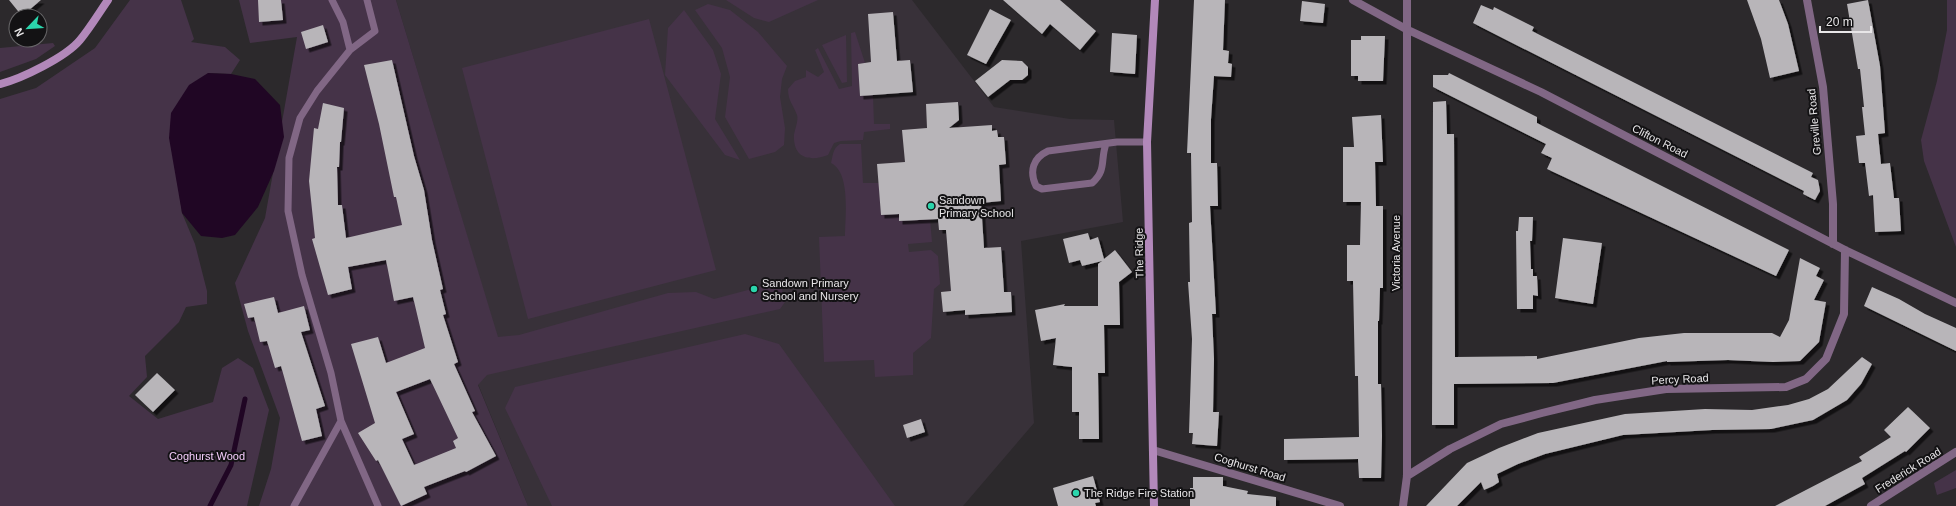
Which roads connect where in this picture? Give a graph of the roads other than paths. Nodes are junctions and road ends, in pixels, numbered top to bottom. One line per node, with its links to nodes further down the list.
1 (108, 0): 10 (main road)
2 (332, 0): 9 (lane)
3 (367, 0): 9 (lane)
4 (1155, 0): 11 (main road, The Ridge)
5 (1353, 0): 8 (street, Clifton Road)
6 (1407, 0): 8 (street, Victoria Avenue)
7 (1806, 0): 13 (street, Greville Road)
8 (1406, 29): 13 (street, Clifton Road); 19 (street, Victoria Avenue)
9 (350, 50): 16 (lane)
10 (0, 84)
11 (1147, 142): 12 (lane); 17 (main road, The Ridge)
12 (1106, 144): 12 (lane)
13 (1833, 244): 14 (street, Clifton Road)
14 (1845, 250): 15 (street, Clifton Road); 19 (street, Percy Road)
15 (1956, 303)
16 (341, 421): 20 (lane); 21 (lane)
17 (1153, 450): 22 (main road, The Ridge); 23 (street, Coghurst Road)
18 (1956, 452): 25 (street, Frederick Road)
19 (1407, 476): 24 (street, Victoria Avenue)
20 (294, 506)
21 (378, 506)
22 (1154, 506)
23 (1340, 506)
24 (1403, 506)
25 (1871, 506)

